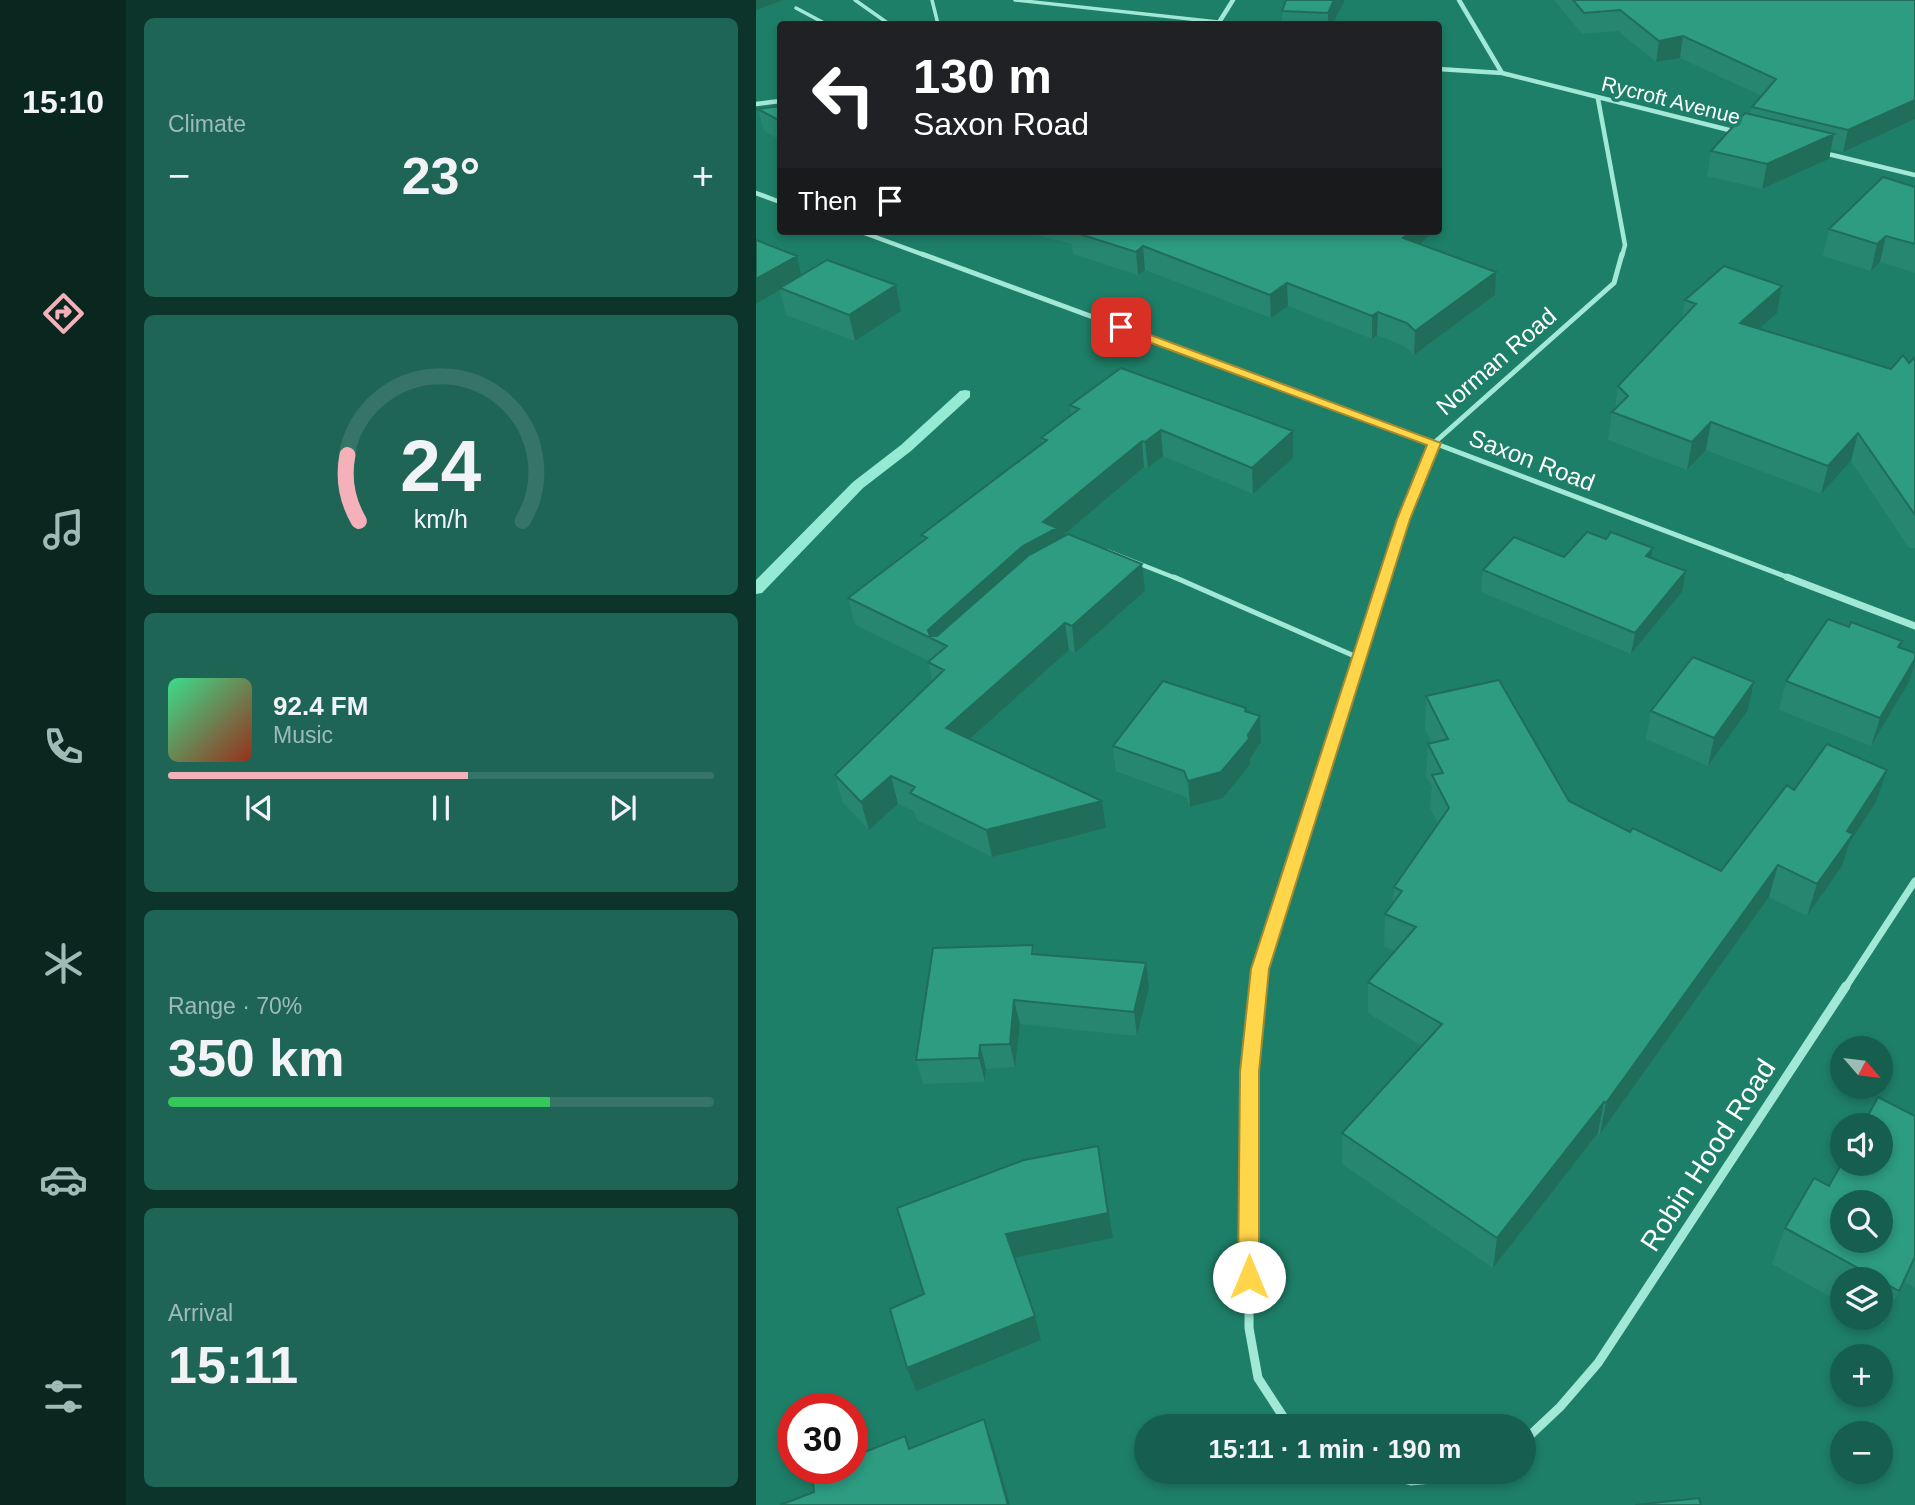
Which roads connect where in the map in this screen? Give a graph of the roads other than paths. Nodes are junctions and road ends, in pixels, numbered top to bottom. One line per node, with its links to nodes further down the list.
1 (855, 0): 8 (lane)
2 (932, 0): 9 (lane)
3 (1015, 0): 10 (lane)
4 (1233, 0): 11 (street)
5 (1459, 0): 13 (street)
6 (796, 8): 7 (lane)
7 (820, 21)
8 (885, 21)
9 (937, 21)
10 (1200, 21)
11 (1219, 21)
12 (1442, 69): 13 (street, Rycroft Avenue)
13 (1502, 73): 14 (street, Rycroft Avenue)
14 (1598, 99): 17 (street, Rycroft Avenue); 23 (street, Norman Road)
15 (777, 101): 16 (street)
16 (756, 104)
17 (1744, 134)
18 (1810, 149): 19 (street)
19 (1915, 175)
20 (756, 193): 21 (street)
21 (777, 201)
22 (870, 235): 23 (street, Saxon Road)
23 (1434, 443): 25 (street, Saxon Road); 26 (street, Norman Road)
24 (1103, 551): 26 (lane)
25 (1915, 626)
26 (1359, 659): 28 (street, Norman Road)
27 (1915, 881): 29 (street, Robin Hood Road)
28 (1281, 1414)
29 (1536, 1430)

